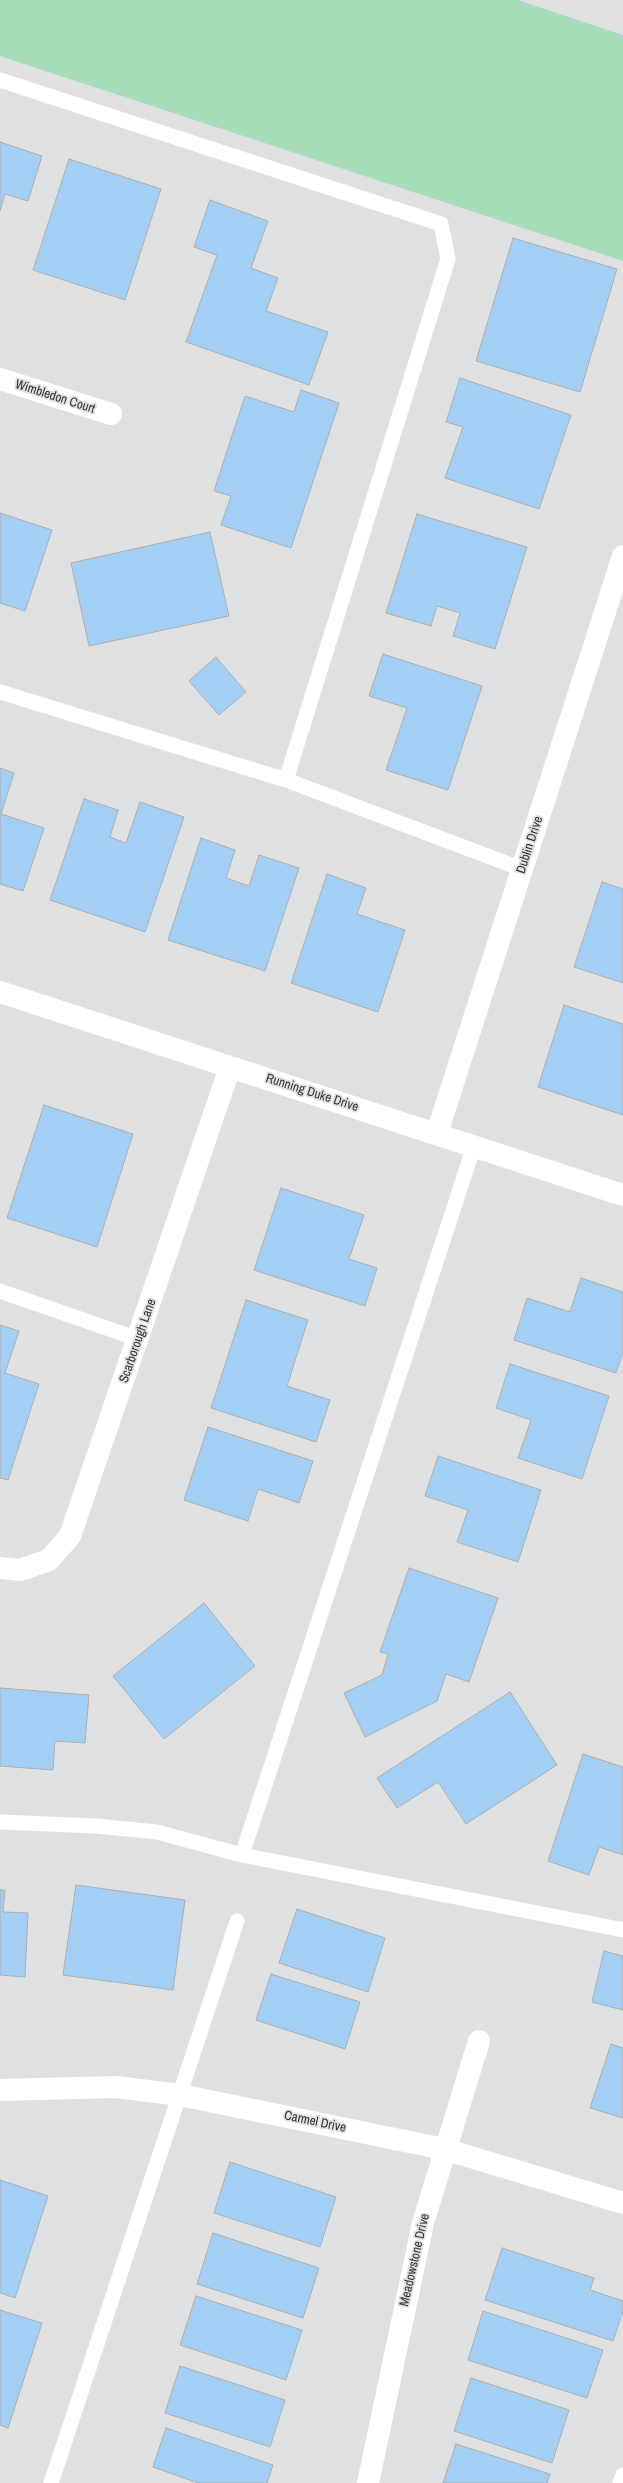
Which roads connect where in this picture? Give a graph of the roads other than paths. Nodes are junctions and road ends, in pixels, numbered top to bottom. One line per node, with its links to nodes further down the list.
1 (0, 80): 6 (lane)
2 (0, 379): 3 (street, Wimbledon Court)
3 (111, 414)
4 (622, 562): 7 (street, Dublin Drive)
5 (0, 692): 6 (lane)
6 (286, 780): 7 (lane)
7 (522, 869): 10 (street, Dublin Drive)
8 (0, 992): 9 (street, Running Duke Drive)
9 (230, 1067): 10 (street, Running Duke Drive); 14 (street, Scarborough Lane)
10 (437, 1133): 11 (street, Running Duke Drive)
11 (474, 1146): 12 (street, Running Duke Drive); 17 (lane)
12 (623, 1195)
13 (0, 1291): 14 (lane)
14 (138, 1339): 15 (street, Scarborough Lane)
15 (0, 1568)
16 (0, 1822): 17 (lane)
17 (242, 1855): 19 (lane)
18 (237, 1921): 22 (lane)
19 (623, 1930)
20 (479, 2041): 23 (street, Meadowstone Drive)
21 (0, 2090): 22 (street, Carmel Drive)
22 (180, 2095): 23 (street, Carmel Drive); 26 (lane)
23 (444, 2149): 24 (street, Carmel Drive); 27 (street, Meadowstone Drive)
24 (623, 2203)
25 (623, 2475): 28 (lane)
26 (51, 2483)
27 (368, 2483)
28 (620, 2483)

